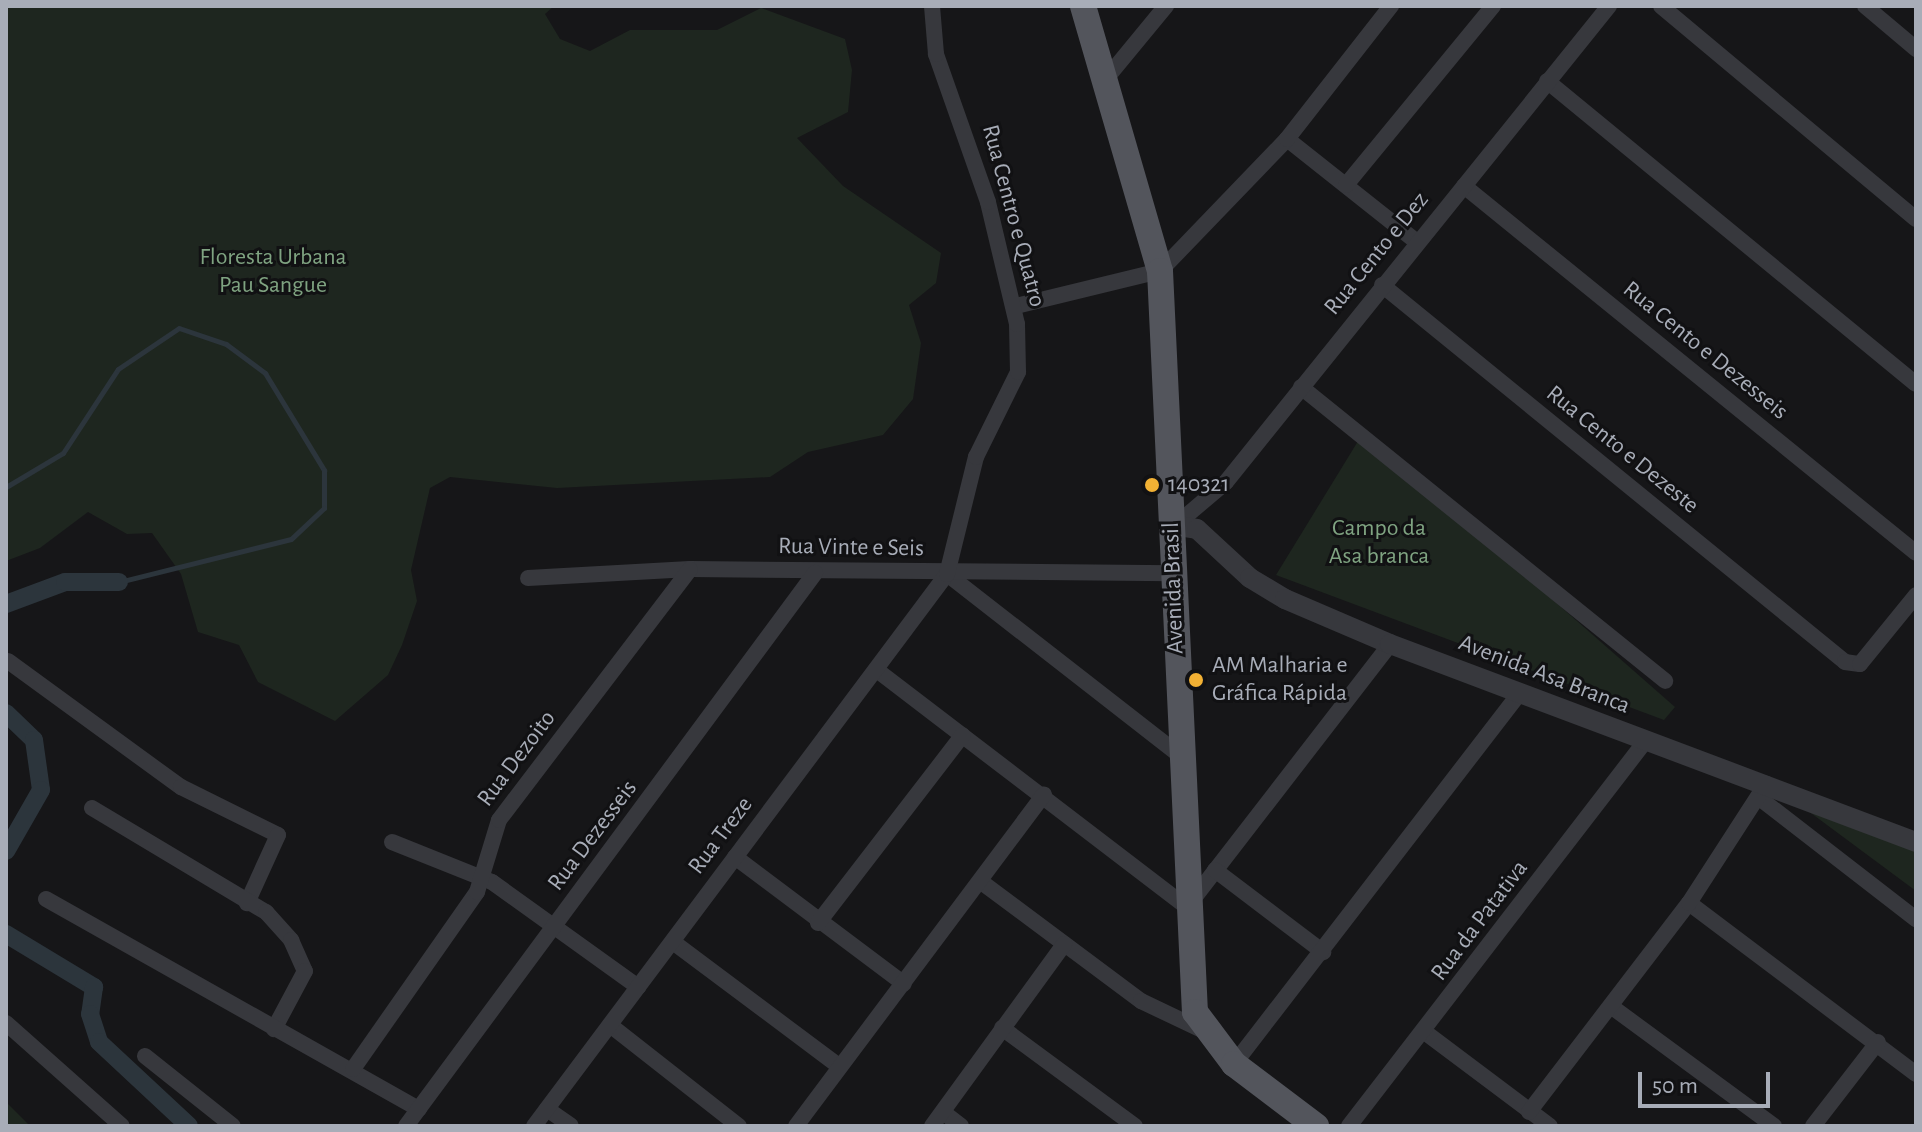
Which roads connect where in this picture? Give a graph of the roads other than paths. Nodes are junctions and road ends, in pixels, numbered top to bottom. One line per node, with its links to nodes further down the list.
1 (932, 6): 19 (street, Rua Centro e Quatro)
2 (1083, 6): 10 (main road, Avenida Brasil)
3 (1166, 6): 10 (street)
4 (1391, 6): 12 (street)
5 (1493, 6): 13 (street)
6 (1609, 6): 11 (street, Rua Cento e Dez)
7 (1661, 6): 15 (street)
8 (1865, 6): 9 (street)
9 (1916, 49)
10 (1105, 80): 17 (main road, Avenida Brasil)
11 (1547, 81): 14 (street, Rua Cento e Dez); 20 (street)
12 (1287, 139): 13 (street); 17 (street)
13 (1346, 185): 16 (street)
14 (1464, 186): 16 (street, Rua Cento e Dez); 23 (street, Rua Cento e Dezesseis)
15 (1916, 219)
16 (1417, 242): 18 (street, Rua Cento e Dez)
17 (1160, 271): 19 (street); 22 (main road, Avenida Brasil)
18 (1382, 285): 21 (street, Rua Cento e Dez); 29 (street, Rua Cento e Dezeste)
19 (1016, 306): 27 (street, Rua Centro e Quatro)
20 (1916, 384)
21 (1301, 387): 22 (street, Rua Cento e Dez); 33 (street)
22 (1172, 521): 26 (main road, Avenida Brasil); 30 (street, Avenida Asa Branca)
23 (1916, 553)
24 (690, 569): 25 (street, Rua Vinte e Seis); 28 (street, Rua Vinte e Seis); 45 (street, Rua Dezoito)
25 (815, 573): 27 (street, Rua Vinte e Seis); 53 (street, Rua Dezesseis)
26 (1174, 573): 27 (street, Rua Vinte e Seis); 37 (main road, Avenida Brasil)
27 (947, 574): 32 (street, Rua Treze); 37 (street)
28 (528, 578)
29 (1916, 595)
30 (1390, 644): 34 (street, Avenida Asa Branca); 44 (street)
31 (8, 661): 48 (street)
32 (878, 671): 35 (street); 43 (street, Rua Treze)
33 (1665, 681)
34 (1520, 692): 36 (street, Avenida Asa Branca); 56 (street)
35 (963, 735): 39 (street); 52 (street)
36 (1645, 741): 38 (street, Avenida Asa Branca); 65 (street, Rua da Patativa)
37 (1181, 756): 50 (main road, Avenida Brasil)
38 (1762, 791): 42 (street, Avenida Asa Branca); 49 (street); 51 (street)
39 (1044, 795): 46 (street); 50 (street)
40 (92, 808): 48 (street)
41 (392, 842): 45 (street)
42 (1916, 842)
43 (735, 857): 52 (street); 54 (street, Rua Treze)
44 (1215, 870): 50 (street); 56 (street)
45 (482, 878): 53 (street); 70 (street, Rua Dezoito)
46 (980, 881): 55 (street); 57 (street)
47 (46, 899): 63 (street)
48 (247, 903): 63 (street)
49 (1689, 903): 59 (street); 66 (street)
50 (1187, 907): 64 (main road, Avenida Brasil)
51 (1916, 919)
52 (818, 923): 57 (street)
53 (554, 928): 58 (street); 72 (street, Rua Dezesseis)
54 (673, 942): 58 (street, Rua Treze); 69 (street)
55 (1064, 944): 62 (street); 64 (street)
56 (1323, 952): 68 (street)
57 (904, 984): 69 (street)
58 (638, 987): 61 (street, Rua Treze)
59 (1612, 1007): 75 (street); 89 (street)
60 (6, 1023): 76 (street)
61 (610, 1025): 73 (street, Rua Treze); 81 (street)
62 (1002, 1028): 74 (street); 85 (street)
63 (274, 1029): 70 (street)
64 (1204, 1031): 68 (main road, Avenida Brasil)
65 (1426, 1033): 75 (street); 87 (street, Rua da Patativa)
66 (1878, 1042): 71 (street); 90 (street)
67 (145, 1056): 77 (street)
68 (1234, 1064): 86 (main road, Avenida Brasil)
69 (839, 1066): 82 (street)
70 (353, 1069): 72 (street)
71 (1916, 1074)
72 (419, 1109): 78 (street, Rua Dezesseis)
73 (547, 1109): 79 (street, Rua Treze); 80 (street)
74 (943, 1112): 83 (street); 84 (street)
75 (1529, 1112): 88 (street)
76 (122, 1126)
77 (233, 1126)
78 (406, 1126)
79 (534, 1126)
80 (571, 1126)
81 (739, 1126)
82 (796, 1126)
83 (932, 1126)
84 (961, 1126)
85 (1135, 1126)
86 (1316, 1126)
87 (1349, 1126)
88 (1550, 1126)
89 (1774, 1126)
90 (1813, 1126)

